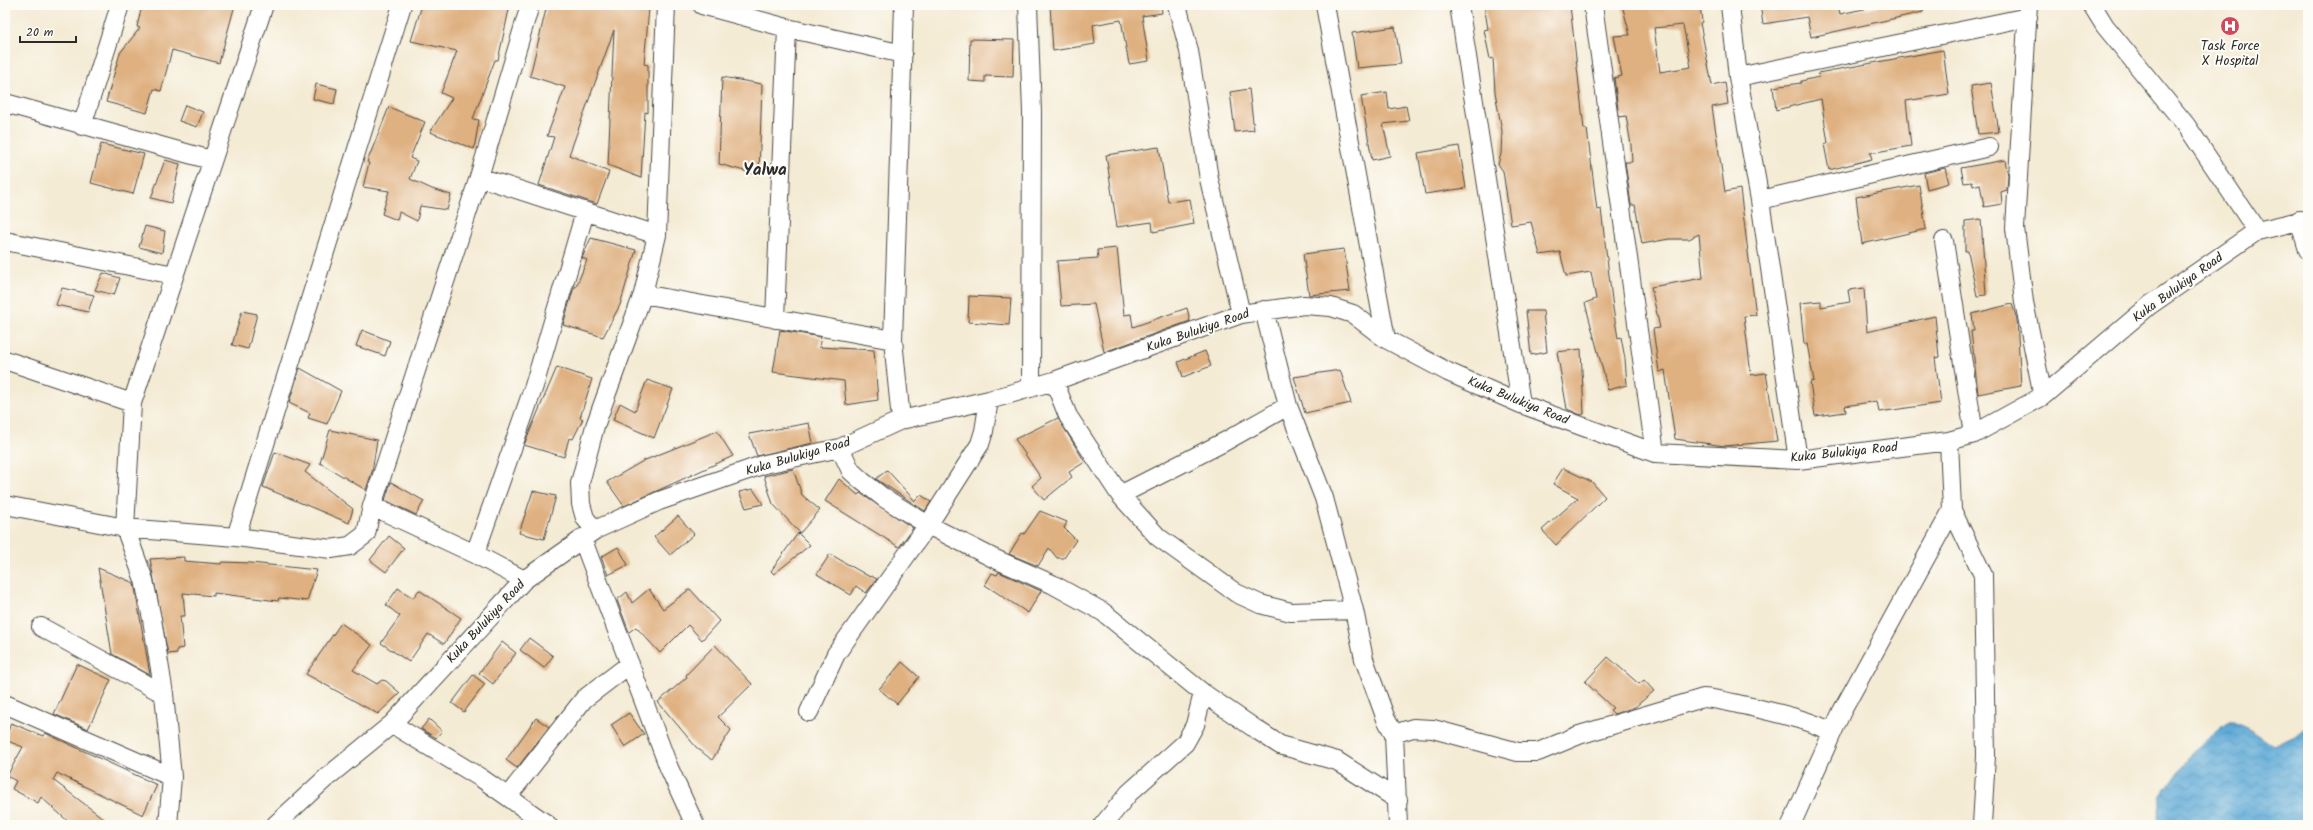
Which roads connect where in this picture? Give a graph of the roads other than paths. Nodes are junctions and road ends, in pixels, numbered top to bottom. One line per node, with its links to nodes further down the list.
1 (120, 5): 20 (street)
2 (264, 5): 22 (street)
3 (402, 5): 60 (street)
4 (530, 5): 23 (street)
5 (666, 5): 28 (street)
6 (702, 5): 16 (street)
7 (904, 5): 17 (street)
8 (1028, 5): 41 (street)
9 (1177, 5): 35 (street)
10 (1325, 5): 37 (street)
11 (1459, 5): 45 (street)
12 (1593, 5): 51 (street)
13 (1730, 5): 18 (street)
14 (2092, 5): 27 (street)
15 (2028, 11): 18 (street); 42 (street)
16 (787, 28): 17 (street); 36 (street)
17 (903, 54): 38 (street)
18 (1738, 77): 24 (street)
19 (5, 103): 20 (street)
20 (82, 126): 22 (street)
21 (1989, 148): 24 (street)
22 (211, 160): 32 (street)
23 (479, 177): 25 (street); 55 (street)
24 (1760, 200): 52 (street)
25 (585, 212): 28 (street); 61 (street)
26 (2304, 219): 27 (street, Kuka Bulukiya Road); 31 (street)
27 (2257, 231): 42 (street, Kuka Bulukiya Road)
28 (657, 235): 33 (street)
29 (5, 240): 32 (street)
30 (1944, 241): 48 (street)
31 (2308, 250)
32 (174, 275): 44 (street)
33 (643, 294): 36 (street); 59 (street)
34 (1264, 310): 35 (street, Kuka Bulukiya Road); 37 (street, Kuka Bulukiya Road); 46 (street)
35 (1241, 314): 40 (street, Kuka Bulukiya Road)
36 (775, 318): 38 (street)
37 (1386, 339): 45 (street, Kuka Bulukiya Road)
38 (893, 340): 47 (street)
39 (5, 360): 44 (street)
40 (1054, 381): 41 (street, Kuka Bulukiya Road); 53 (street)
41 (1031, 388): 43 (street, Kuka Bulukiya Road)
42 (2043, 396): 48 (street, Kuka Bulukiya Road)
43 (989, 400): 47 (street, Kuka Bulukiya Road); 57 (street)
44 (132, 403): 58 (street)
45 (1521, 404): 51 (street, Kuka Bulukiya Road)
46 (1288, 406): 53 (street); 63 (street)
47 (901, 420): 50 (street, Kuka Bulukiya Road)
48 (1974, 434): 49 (street, Kuka Bulukiya Road)
49 (1949, 441): 52 (street, Kuka Bulukiya Road); 56 (street)
50 (840, 448): 57 (street); 59 (street, Kuka Bulukiya Road)
51 (1655, 453): 52 (street, Kuka Bulukiya Road)
52 (1798, 460)
53 (1120, 495): 63 (street)
54 (6, 506): 58 (street)
55 (372, 506): 60 (street); 61 (street)
56 (1952, 510): 71 (street); 83 (street)
57 (928, 525): 66 (street); 69 (street)
58 (125, 528): 60 (street); 67 (street)
59 (588, 534): 62 (street, Kuka Bulukiya Road); 65 (street)
60 (236, 537)
61 (475, 554): 62 (street)
62 (524, 580): 70 (street, Kuka Bulukiya Road)
63 (1354, 610): 72 (street)
64 (41, 627): 67 (street)
65 (630, 664): 74 (street); 79 (street)
66 (1203, 693): 75 (street); 80 (street)
67 (164, 694): 73 (street)
68 (5, 704): 73 (street)
69 (809, 712)
70 (392, 724): 74 (street); 76 (street, Kuka Bulukiya Road)
71 (1832, 732): 72 (street); 82 (street)
72 (1394, 734): 75 (street)
73 (172, 777): 77 (street)
74 (508, 796): 78 (street)
75 (1398, 800): 81 (street)
76 (285, 823)
77 (168, 825)
78 (548, 825)
79 (695, 825)
80 (1103, 825)
81 (1398, 825)
82 (1791, 825)
83 (1982, 825)

